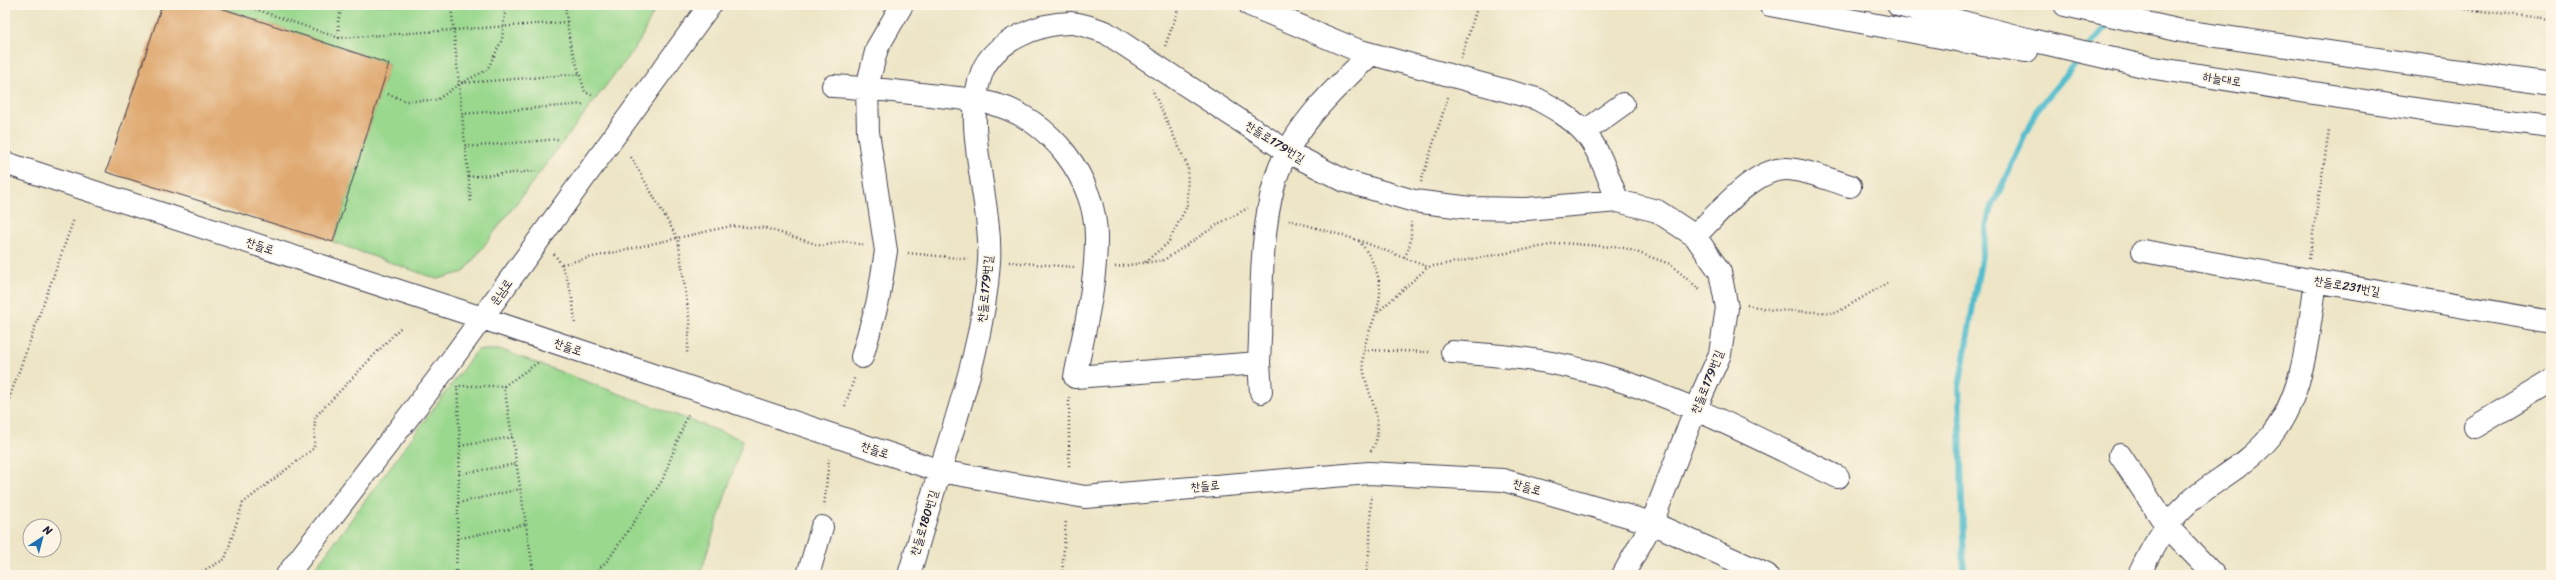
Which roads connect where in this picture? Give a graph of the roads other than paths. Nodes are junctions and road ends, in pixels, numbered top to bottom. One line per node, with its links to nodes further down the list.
1 (710, 5): 25 (main road, 운남로)
2 (902, 5): 13 (main road)
3 (1250, 5): 10 (main road)
4 (1770, 5): 9 (main road)
5 (1898, 5): 9 (main road)
6 (2065, 5): 8 (main road)
7 (2105, 5): 8 (main road)
8 (2175, 30): 11 (main road)
9 (2004, 41): 16 (main road, 하늘대로)
10 (1371, 54): 17 (main road); 18 (main road)
11 (2551, 84)
12 (833, 86): 13 (main road)
13 (867, 87): 14 (main road); 28 (main road)
14 (974, 100): 18 (main road, 찬들로179번길); 29 (main road); 35 (main road, 찬들로179번길)
15 (1623, 104): 17 (main road)
16 (2551, 126)
17 (1584, 132): 21 (main road)
18 (1288, 152): 21 (main road, 찬들로179번길); 29 (main road)
19 (5, 163): 25 (main road, 찬들로)
20 (1850, 186): 22 (main road)
21 (1618, 201): 22 (main road, 찬들로179번길)
22 (1694, 236): 32 (main road, 찬들로179번길)
23 (2143, 251): 24 (main road, 찬들로231번길)
24 (2311, 280): 26 (main road, 찬들로231번길); 38 (main road)
25 (482, 318): 35 (main road, 찬들로); 40 (main road, 운남로)
26 (2551, 322)
27 (1452, 352): 32 (main road)
28 (862, 356)
29 (1259, 363): 31 (main road)
30 (2551, 381): 33 (main road)
31 (1260, 392)
32 (1695, 410): 36 (main road); 37 (main road, 찬들로179번길)
33 (2476, 427)
34 (2120, 455): 38 (main road)
35 (940, 471): 37 (main road, 찬들로); 42 (main road, 찬들로180번길)
36 (1838, 477)
37 (1652, 523): 43 (main road); 44 (main road, 찬들로)
38 (2166, 525): 45 (main road); 46 (main road)
39 (822, 527): 41 (main road)
40 (287, 575)
41 (808, 575)
42 (909, 575)
43 (1623, 575)
44 (1767, 575)
45 (2139, 575)
46 (2214, 575)

